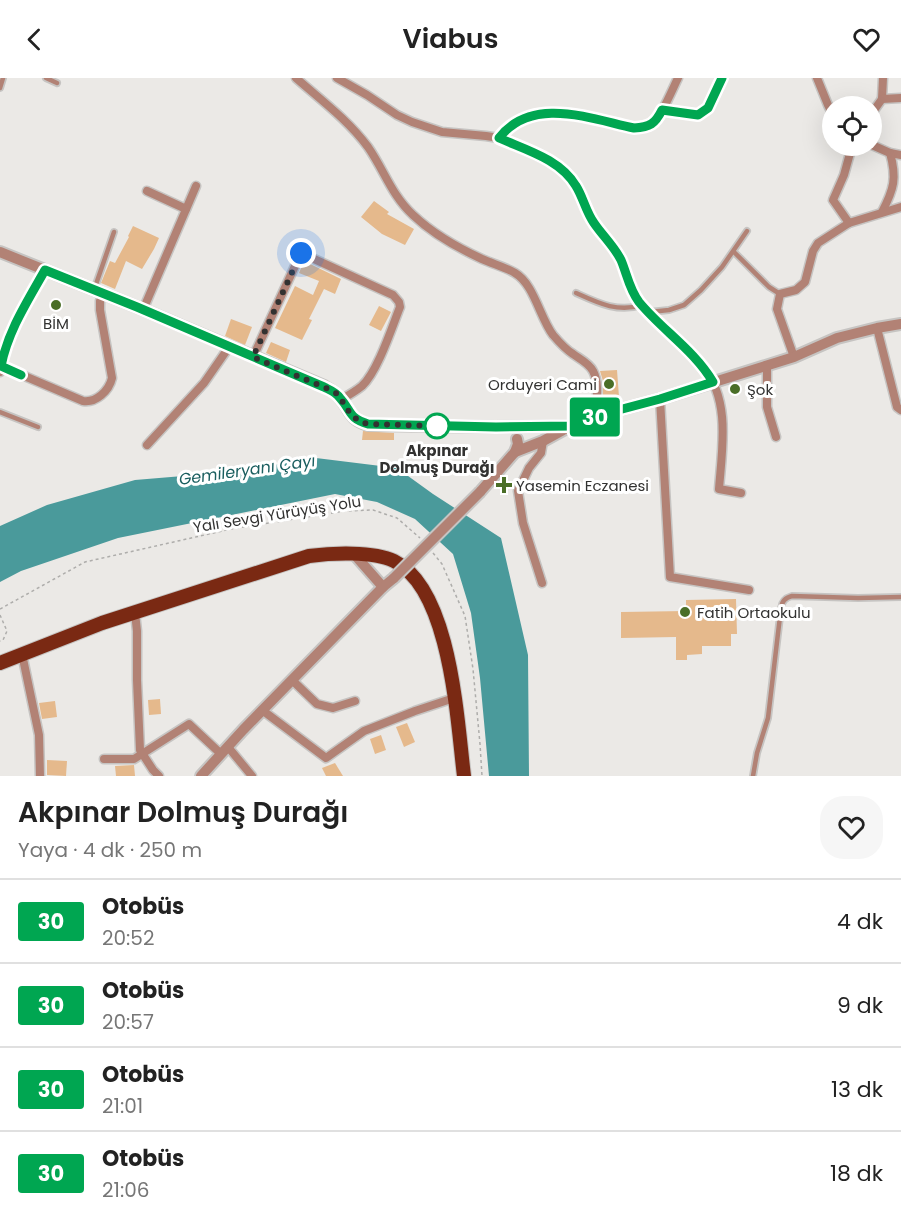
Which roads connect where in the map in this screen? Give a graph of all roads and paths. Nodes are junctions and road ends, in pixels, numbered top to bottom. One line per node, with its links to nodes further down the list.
1 (3, 78): 10 (lane)
2 (46, 78): 9 (lane)
3 (296, 78): 48 (street)
4 (337, 78): 15 (street)
5 (678, 78): 14 (street)
6 (722, 78): 14 (street)
7 (817, 78): 11 (street)
8 (884, 78): 13 (street)
9 (57, 83)
10 (0, 88)
11 (824, 96)
12 (901, 98): 13 (street)
13 (882, 99)
14 (662, 110): 15 (street)
15 (499, 138): 34 (street)
16 (882, 149): 17 (street)
17 (890, 153): 18 (street); 24 (street)
18 (901, 155)
19 (849, 156): 25 (street)
20 (196, 186): 23 (street)
21 (147, 191): 23 (street)
22 (901, 207): 24 (street)
23 (186, 209): 35 (street)
24 (882, 212): 25 (street)
25 (849, 223): 33 (street)
26 (747, 231): 29 (lane)
27 (114, 232): 31 (lane)
28 (0, 252): 30 (street)
29 (734, 252): 33 (lane); 34 (lane)
30 (45, 270): 31 (street); 41 (street)
31 (98, 292): 35 (street); 41 (street)
32 (576, 293): 34 (lane)
33 (780, 294): 40 (street)
34 (645, 308): 43 (street)
35 (143, 310): 38 (street)
36 (901, 324): 37 (street)
37 (877, 328): 40 (street); 46 (street)
38 (229, 347): 39 (street); 55 (street)
39 (253, 357): 44 (street); 44 (street)
40 (794, 357): 42 (street)
41 (1, 364)
42 (767, 365): 43 (street); 52 (street)
43 (713, 382): 45 (street); 57 (street)
44 (342, 399): 51 (street)
45 (660, 399): 48 (street); 63 (street)
46 (901, 410)
47 (0, 412): 50 (lane)
48 (596, 416): 49 (street)
49 (573, 426): 51 (street); 54 (street)
50 (38, 427)
51 (496, 427): 53 (street)
52 (776, 437)
53 (517, 439): 54 (street); 56 (street)
54 (538, 443): 56 (street); 61 (street)
55 (147, 445)
56 (514, 452): 62 (street, bridge)
57 (741, 493)
58 (422, 541): 65 (path, Yalı Sevgi Yürüyüş Yolu)
59 (429, 549): 83 (path)
60 (354, 554): 62 (street); 66 (main road); 72 (main road)
61 (542, 583)
62 (383, 587): 71 (street)
63 (749, 590)
64 (901, 597): 84 (lane)
65 (0, 609)
66 (135, 613): 69 (main road); 76 (street)
67 (0, 615): 68 (path)
68 (0, 641)
69 (21, 654): 70 (main road); 78 (street)
70 (0, 663)
71 (292, 680): 73 (street); 74 (street)
72 (454, 698): 74 (street); 82 (main road)
73 (355, 701)
74 (262, 710): 75 (street)
75 (224, 750): 76 (street); 80 (street); 81 (street)
76 (142, 754): 77 (street); 79 (street)
77 (104, 759)
78 (40, 776)
79 (159, 776)
80 (201, 776)
81 (252, 776)
82 (464, 776)
83 (482, 776)
84 (753, 776)

